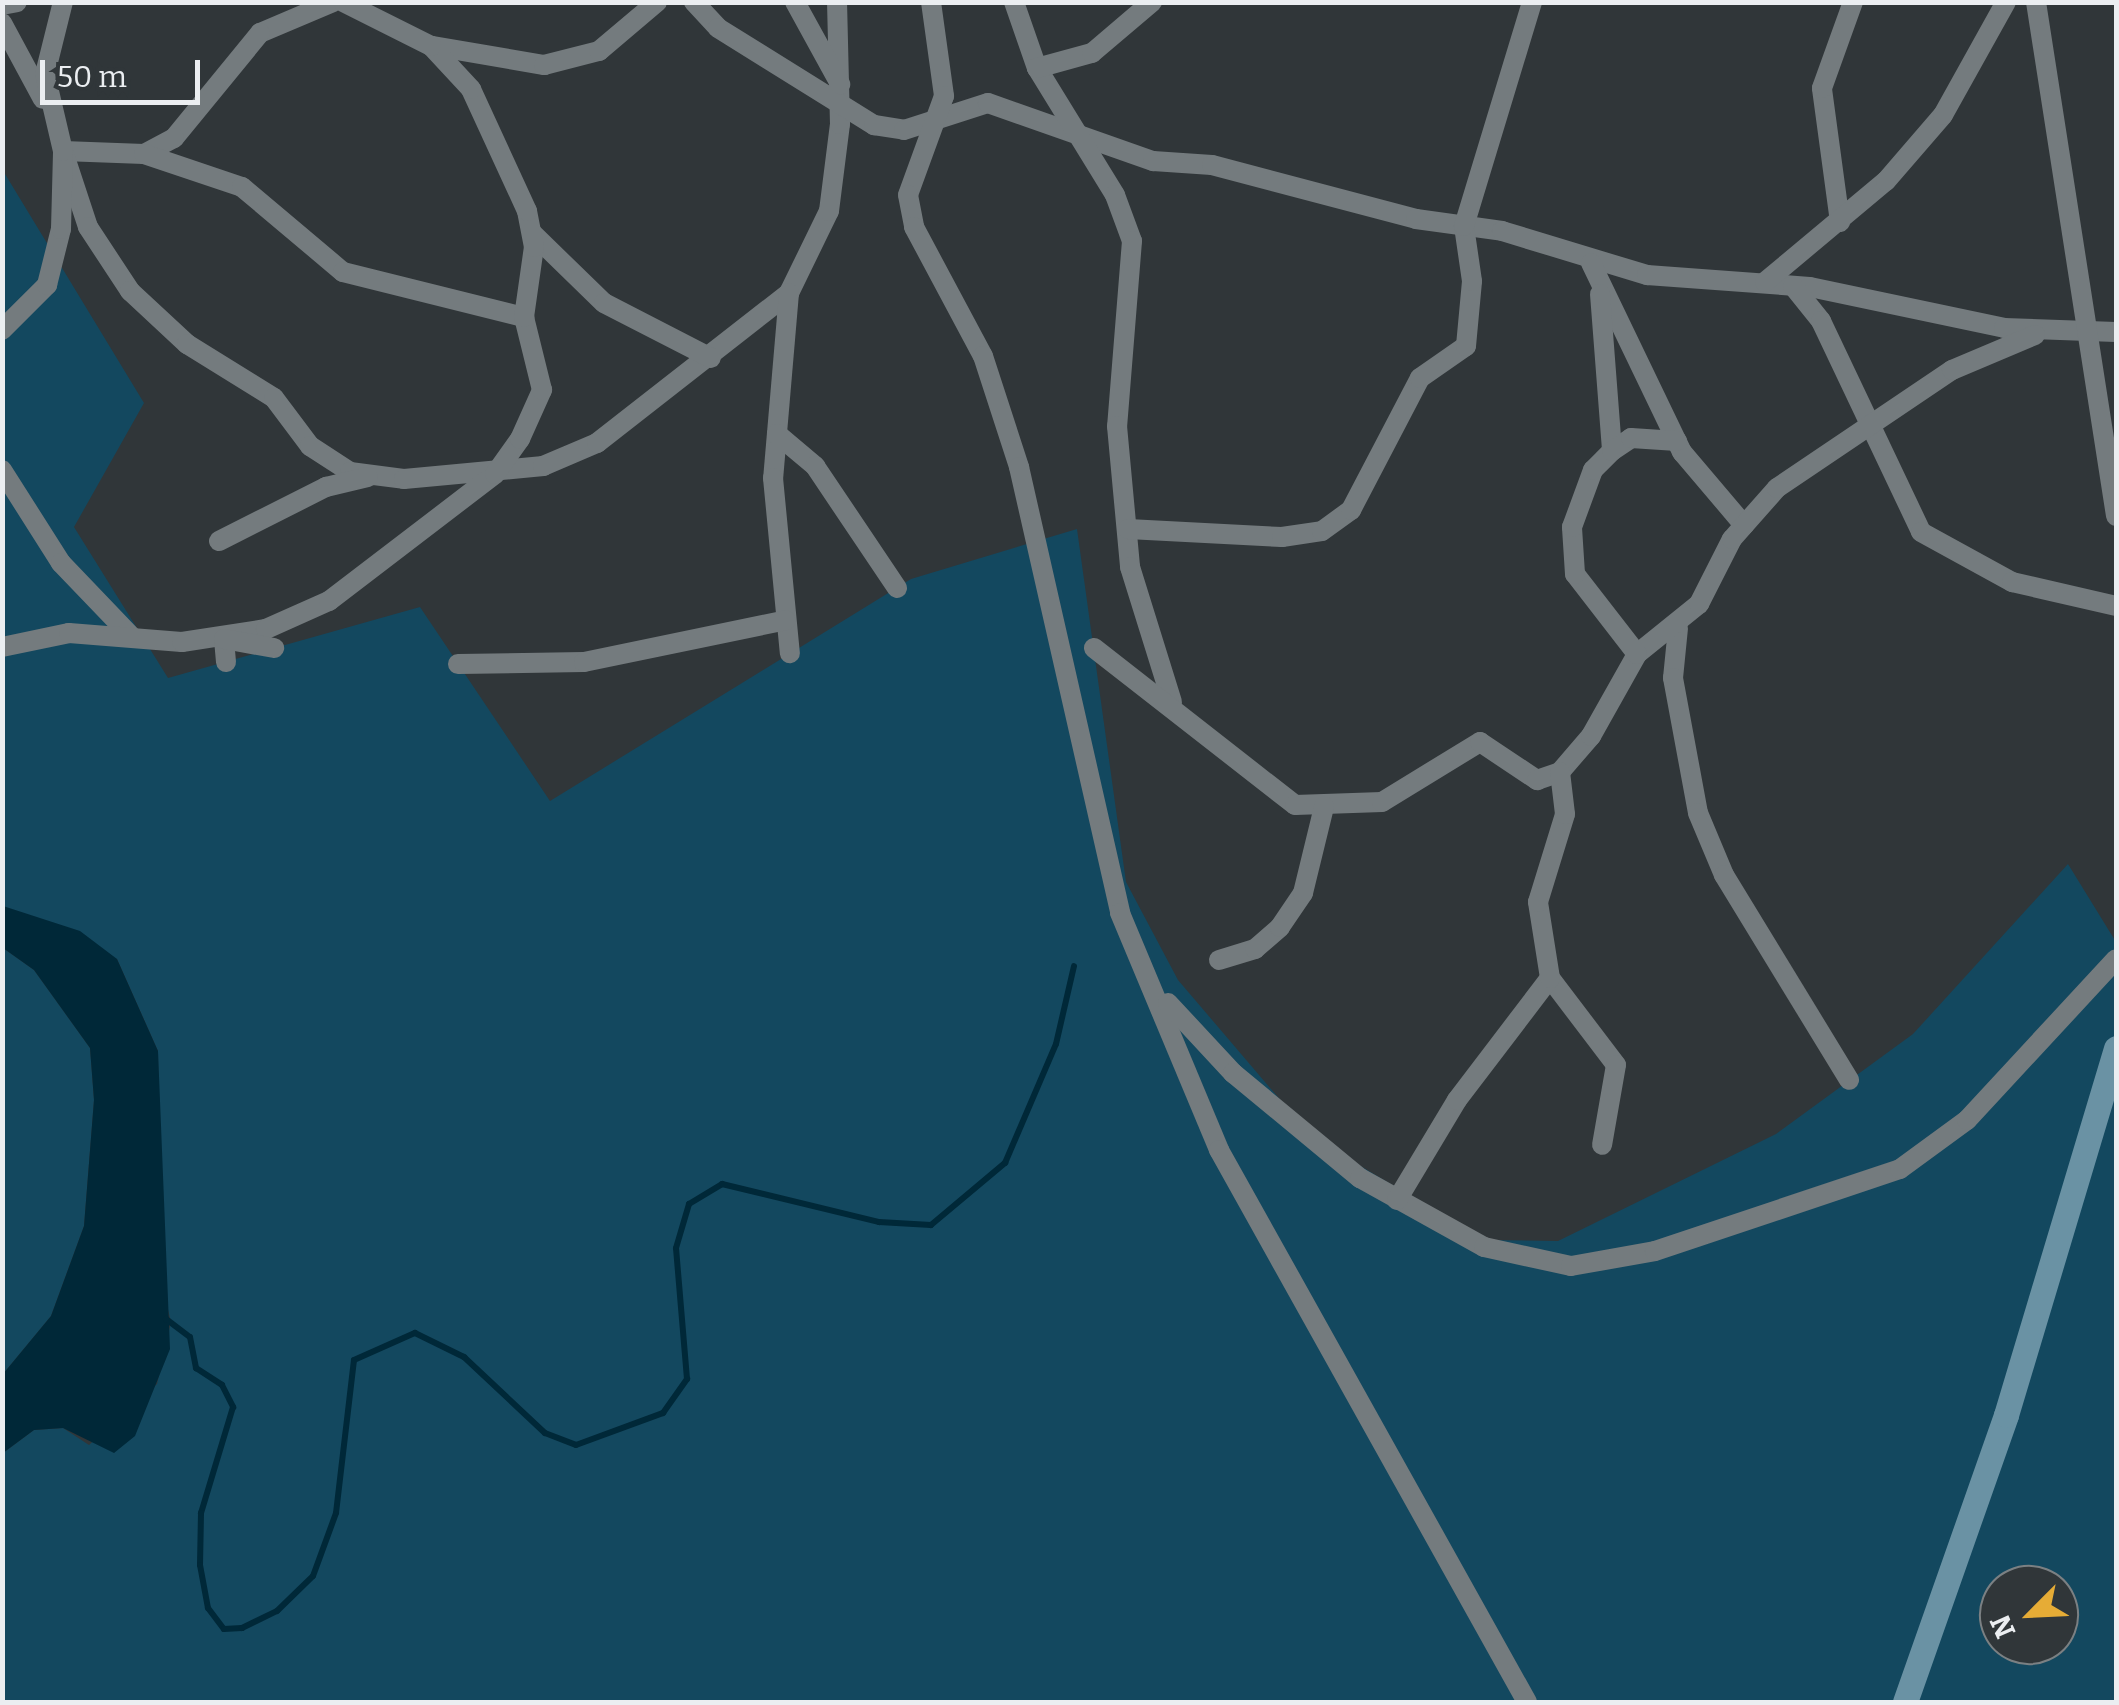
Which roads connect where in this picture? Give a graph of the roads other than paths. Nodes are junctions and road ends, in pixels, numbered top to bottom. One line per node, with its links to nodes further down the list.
1 (17, 2): 14 (street)
2 (62, 2): 22 (street)
3 (333, 2): 26 (street)
4 (343, 2): 18 (street)
5 (657, 2): 18 (street)
6 (694, 2): 21 (street)
7 (794, 2): 20 (street)
8 (837, 2): 20 (street)
9 (1014, 2): 19 (street)
10 (1152, 2): 19 (street)
11 (1532, 2): 28 (street)
12 (1853, 2): 27 (street)
13 (2006, 2): 27 (street)
14 (2, 5)
15 (935, 7): 23 (street)
16 (2032, 8): 38 (street)
17 (2, 23): 22 (street)
18 (431, 46): 29 (street)
19 (1037, 68): 24 (street)
20 (840, 84): 21 (street)
21 (840, 109): 23 (street); 33 (street)
22 (51, 114): 25 (street)
23 (938, 118): 24 (street); 72 (street)
24 (1079, 134): 28 (street); 51 (street)
25 (63, 151): 26 (street); 35 (street); 48 (street)
26 (144, 154): 34 (street)
27 (1840, 222): 31 (street)
28 (1464, 226): 30 (street); 51 (street)
29 (531, 231): 34 (street); 39 (street)
30 (1591, 263): 31 (street); 44 (street); 45 (street)
31 (1765, 282): 32 (street)
32 (1794, 286): 36 (street); 42 (street)
33 (789, 293): 39 (street); 43 (street)
34 (524, 318): 47 (street)
35 (2, 330)
36 (2046, 332): 38 (street); 42 (street)
37 (2116, 332): 38 (street)
38 (2088, 335): 40 (street)
39 (711, 358): 47 (street)
40 (2096, 383): 41 (street); 49 (street)
41 (2116, 412)
42 (1868, 429): 50 (street); 54 (street)
43 (778, 434): 53 (street); 55 (street)
44 (1677, 441): 45 (street); 50 (street)
45 (1612, 451): 63 (street)
46 (2, 470): 57 (street)
47 (495, 474): 48 (street); 58 (street)
48 (375, 476): 52 (street)
49 (2116, 516)
50 (1744, 525): 56 (street)
51 (1128, 529): 66 (street)
52 (219, 541)
53 (897, 588)
54 (2116, 606)
55 (786, 620): 62 (street); 65 (street)
56 (1678, 628): 63 (street); 74 (street)
57 (132, 638): 58 (street); 59 (street)
58 (224, 639): 60 (street); 64 (street)
59 (2, 647)
60 (274, 648)
61 (1094, 648): 66 (street)
62 (790, 653)
63 (1637, 654): 67 (street)
64 (226, 662)
65 (458, 664)
66 (1172, 702): 68 (street)
67 (1560, 772): 68 (street); 71 (street)
68 (1324, 808): 70 (street)
69 (2116, 959): 76 (street)
70 (1219, 960)
71 (1550, 978): 75 (street); 76 (street)
72 (1163, 998): 76 (street); 77 (street)
73 (2116, 1048): 78 (street)
74 (1850, 1080)
75 (1602, 1145)
76 (1398, 1200)
77 (1528, 1702)
78 (1905, 1702)

